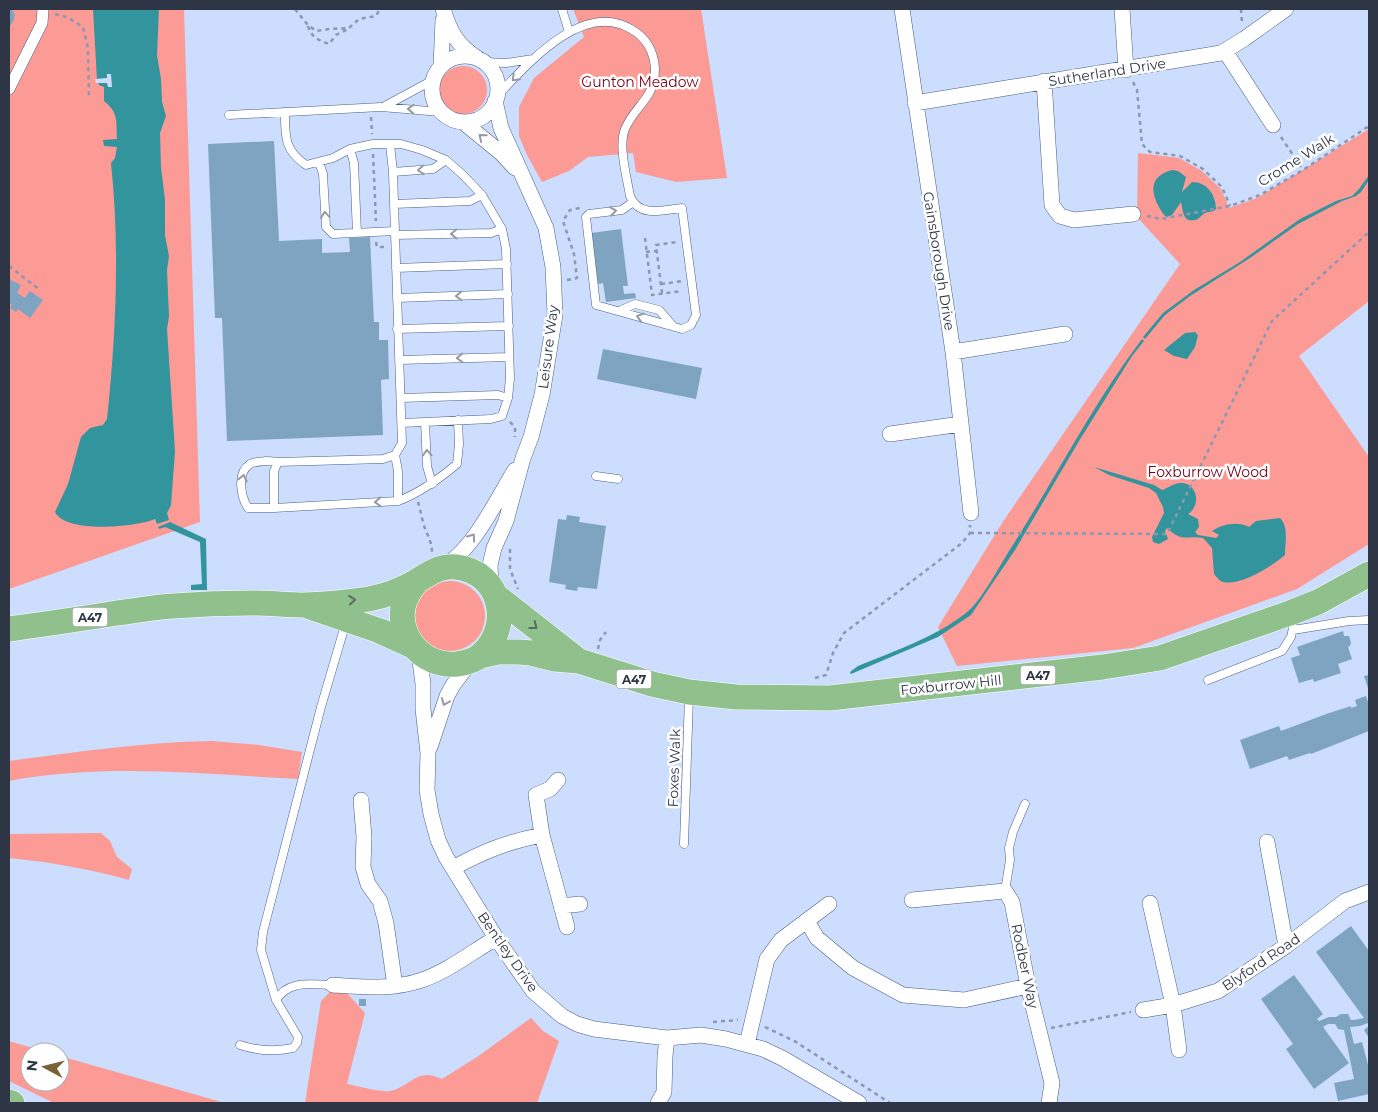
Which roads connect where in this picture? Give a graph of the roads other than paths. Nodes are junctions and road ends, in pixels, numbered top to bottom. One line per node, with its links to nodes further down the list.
1 (443, 9): 10 (street, Leisure Way); 11 (street, Leisure Way)
2 (562, 9): 7 (lane)
3 (902, 9): 17 (street, Gainsborough Drive)
4 (1122, 9): 12 (street)
5 (1286, 9): 8 (street, Sutherland Drive)
6 (43, 10): 15 (street)
7 (569, 32): 9 (lane); 31 (lane)
8 (1225, 50): 12 (street, Sutherland Drive); 23 (street)
9 (533, 59): 10 (lane); 16 (lane, one-way to 16)
10 (481, 61): 11 (street); 16 (street, Leisure Way)
11 (441, 66): 13 (street, Leisure Way)
12 (1126, 70): 14 (street, Sutherland Drive)
13 (433, 80): 18 (lane); 20 (street)
14 (1044, 82): 17 (street, Sutherland Drive); 33 (street)
15 (9, 89)
16 (496, 99): 22 (street); 29 (street, Leisure Way)
17 (915, 103): 46 (street, Gainsborough Drive)
18 (381, 107): 19 (lane); 20 (lane, one-way to 18)
19 (285, 112): 21 (lane); 27 (lane)
20 (441, 112): 22 (street, Leisure Way)
21 (229, 115)
22 (463, 122): 29 (street, Leisure Way, one-way to 22)
23 (1273, 125)
24 (390, 144): 25 (lane); 26 (lane); 28 (lane)
25 (350, 148): 27 (lane); 35 (lane)
26 (446, 160): 28 (lane, one-way to 28); 30 (lane)
27 (319, 162): 35 (lane, one-way to 27)
28 (393, 172): 32 (lane)
29 (524, 179): 57 (street, Leisure Way)
30 (482, 195): 32 (lane); 34 (lane)
31 (632, 202): 41 (lane, one-way to 31); 43 (lane)
32 (394, 204): 36 (lane)
33 (1133, 214)
34 (502, 229): 36 (lane, one-way to 36); 37 (lane)
35 (357, 233): 36 (lane)
36 (395, 233): 38 (lane)
37 (507, 264): 38 (lane); 39 (lane)
38 (396, 268): 40 (lane)
39 (508, 294): 40 (lane, one-way to 40); 42 (lane)
40 (396, 298): 44 (lane)
41 (619, 311): 43 (lane, one-way to 41); 43 (lane)
42 (509, 326): 44 (lane); 47 (lane)
43 (673, 326)
44 (397, 329): 48 (lane)
45 (1065, 334): 46 (street)
46 (953, 352): 54 (street, Gainsborough Drive)
47 (509, 357): 48 (lane, one-way to 48); 50 (lane)
48 (400, 360): 49 (lane)
49 (401, 398): 50 (lane); 53 (lane)
50 (508, 398): 51 (lane)
51 (458, 420): 52 (lane); 61 (lane)
52 (426, 422): 53 (lane); 61 (lane, one-way to 52)
53 (402, 423): 56 (lane)
54 (961, 424): 55 (street); 64 (street, Gainsborough Drive)
55 (890, 434)
56 (395, 454): 58 (lane); 62 (lane)
57 (523, 458): 65 (street, Leisure Way, one-way to 57); 67 (street, Leisure Way)
58 (278, 462): 63 (lane); 63 (lane, one-way to 58)
59 (596, 476): 60 (lane)
60 (618, 479)
61 (432, 484): 62 (lane)
62 (398, 501): 63 (lane, one-way to 63)
63 (274, 508)
64 (970, 513)
65 (430, 562): 67 (highway); 68 (highway, A47, one-way to 65); 73 (highway)
66 (1369, 574): 71 (highway, Foxburrow Hill / A47)
67 (493, 592): 74 (highway, Foxburrow Hill / A47, one-way to 74); 75 (highway)
68 (303, 605): 69 (highway, A47); 72 (highway, A47)
69 (347, 620): 73 (highway, A47); 100 (lane)
70 (1369, 620): 71 (lane)
71 (1291, 622): 76 (lane); 77 (highway, Foxburrow Hill / A47)
72 (9, 629)
73 (416, 649): 75 (highway); 78 (street, Bentley Drive)
74 (589, 652): 75 (highway, Foxburrow Hill / A47); 77 (highway, Foxburrow Hill / A47)
75 (475, 658): 78 (street, Bentley Drive, one-way to 78)
76 (1208, 680)
77 (689, 692): 84 (lane, Foxes Walk)
78 (428, 753): 85 (street, Bentley Drive)
79 (558, 780): 82 (street)
80 (361, 800): 98 (street)
81 (1025, 804): 87 (lane)
82 (542, 835): 85 (street); 92 (street)
83 (1268, 842): 96 (street)
84 (684, 844)
85 (453, 868): 95 (street, Bentley Drive)
86 (1369, 892): 96 (street, Blyford Road)
87 (1008, 897): 88 (street); 99 (street, Rodber Way)
88 (912, 900)
89 (1150, 903): 101 (street)
90 (580, 904): 92 (street)
91 (829, 904): 93 (street)
92 (561, 906): 94 (street)
93 (807, 920): 99 (street); 104 (street)
94 (567, 927)
95 (496, 938): 98 (street); 103 (street, Bentley Drive)
96 (1286, 946): 101 (street, Blyford Road)
97 (333, 985): 98 (street); 100 (lane)
98 (395, 986)
99 (1028, 986): 109 (street, Rodber Way)
100 (276, 1000): 105 (lane)
101 (1173, 1005): 102 (street, Blyford Road); 106 (street)
102 (1143, 1010)
103 (667, 1038): 104 (street, Bentley Drive); 107 (street)
104 (747, 1044): 108 (street, Bentley Drive)
105 (240, 1045)
106 (1179, 1050)
107 (658, 1103)
108 (858, 1103)
109 (1049, 1103)

